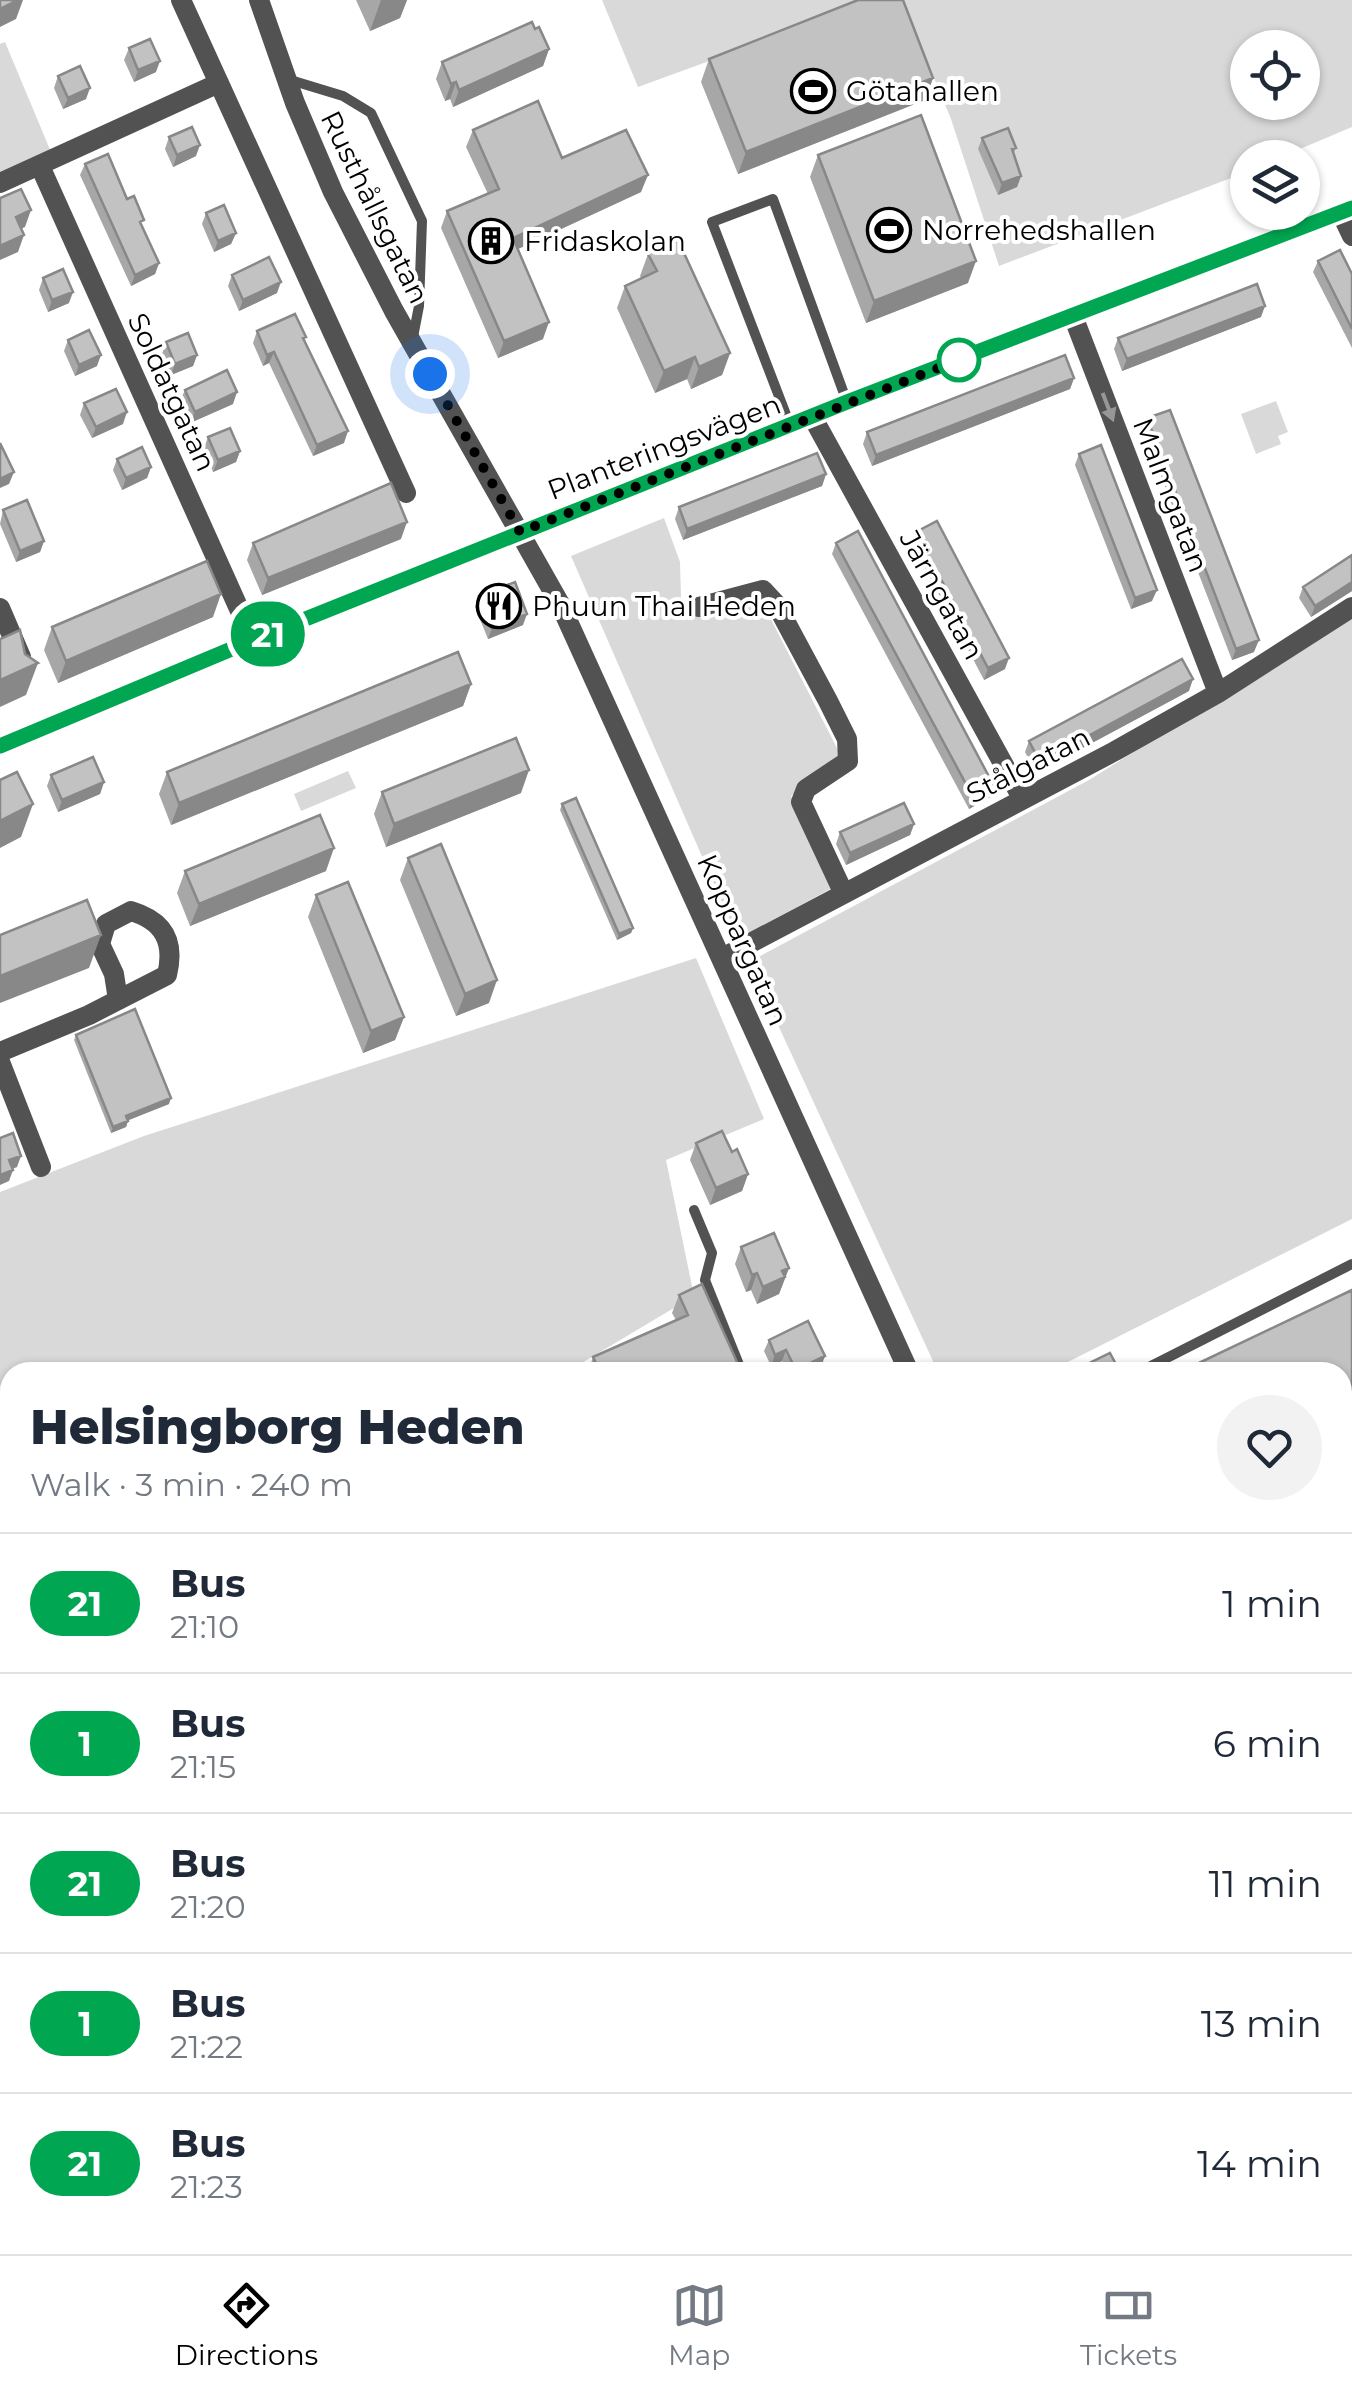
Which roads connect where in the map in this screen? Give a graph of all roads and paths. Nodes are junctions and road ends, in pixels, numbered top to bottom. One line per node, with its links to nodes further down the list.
1 (182, 0): 4 (street)
2 (259, 0): 3 (street, Rusthållsgatan)
3 (286, 79): 10 (street, Rusthållsgatan); 10 (lane)
4 (218, 83): 5 (street); 14 (street)
5 (40, 166): 6 (street); 19 (street, Soldatgatan)
6 (0, 183)
7 (1346, 210): 8 (street); 9 (street, Planteringsvägen)
8 (1352, 236)
9 (1073, 316): 11 (street, Planteringsvägen); 21 (street, Malmgatan, one-way to 21)
10 (412, 343): 15 (street, Rusthållsgatan)
11 (847, 402): 12 (street, Planteringsvägen); 13 (lane)
12 (813, 418): 13 (street, Planteringsvägen); 23 (street, Järngatan)
13 (791, 427): 15 (street, Planteringsvägen)
14 (406, 493)
15 (520, 532): 19 (street, Planteringsvägen); 25 (street, Koppargatan)
16 (699, 607): 24 (street)
17 (0, 608): 20 (street)
18 (1352, 608): 21 (street, Stålgatan)
19 (253, 640): 22 (street, Planteringsvägen)
20 (24, 679)
21 (1218, 693): 23 (street, Stålgatan)
22 (0, 746)
23 (1022, 798): 24 (street, Stålgatan)
24 (844, 894): 25 (street, Stålgatan)
25 (722, 958): 33 (street, Koppargatan)
26 (118, 1000): 27 (street)
27 (0, 1052)
28 (0, 1062): 29 (street)
29 (41, 1168)
30 (694, 1210): 32 (lane)
31 (1352, 1264): 34 (lane)
32 (738, 1362)
33 (905, 1362)
34 (1159, 1362)

